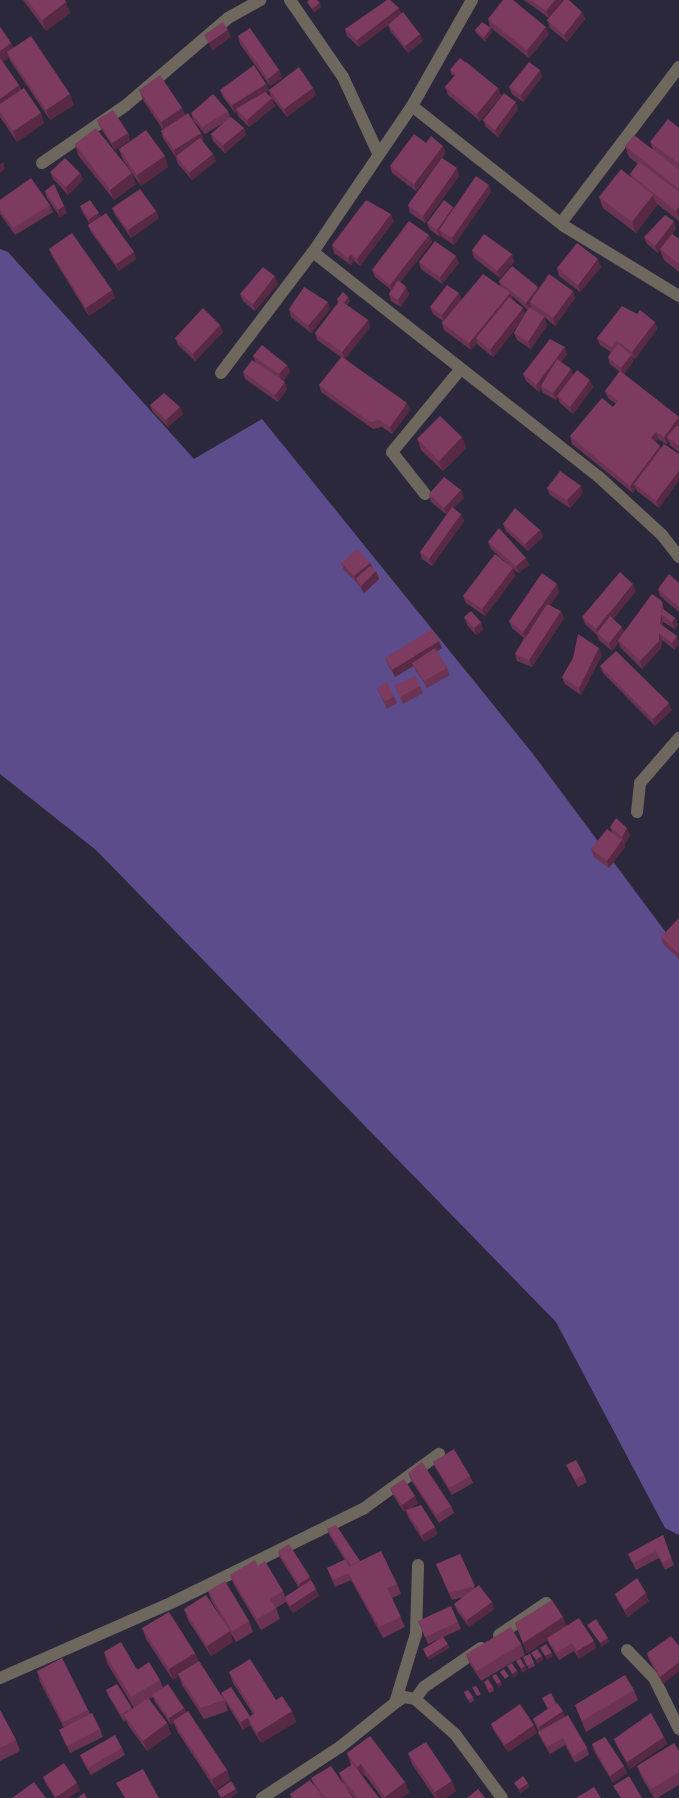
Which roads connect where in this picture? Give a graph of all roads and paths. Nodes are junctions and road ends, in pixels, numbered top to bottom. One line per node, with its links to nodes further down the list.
1 (260, 0): 7 (street)
2 (290, 0): 6 (street)
3 (472, 0): 5 (street)
4 (679, 67): 8 (street)
5 (412, 106): 6 (street); 8 (street)
6 (378, 153): 9 (street)
7 (42, 163)
8 (561, 223): 10 (street)
9 (313, 252): 11 (street); 12 (street)
10 (679, 296)
11 (459, 371): 13 (street); 14 (street)
12 (221, 373)
13 (425, 494)
14 (679, 557)
15 (679, 738): 16 (street)
16 (636, 812)
17 (439, 1454): 21 (street)
18 (418, 1565): 23 (street)
19 (547, 1603): 22 (street)
20 (627, 1650): 24 (street)
21 (0, 1678)
22 (415, 1699): 23 (street); 26 (street)
23 (394, 1703): 25 (street)
24 (679, 1729)
25 (262, 1798)
26 (502, 1798)

